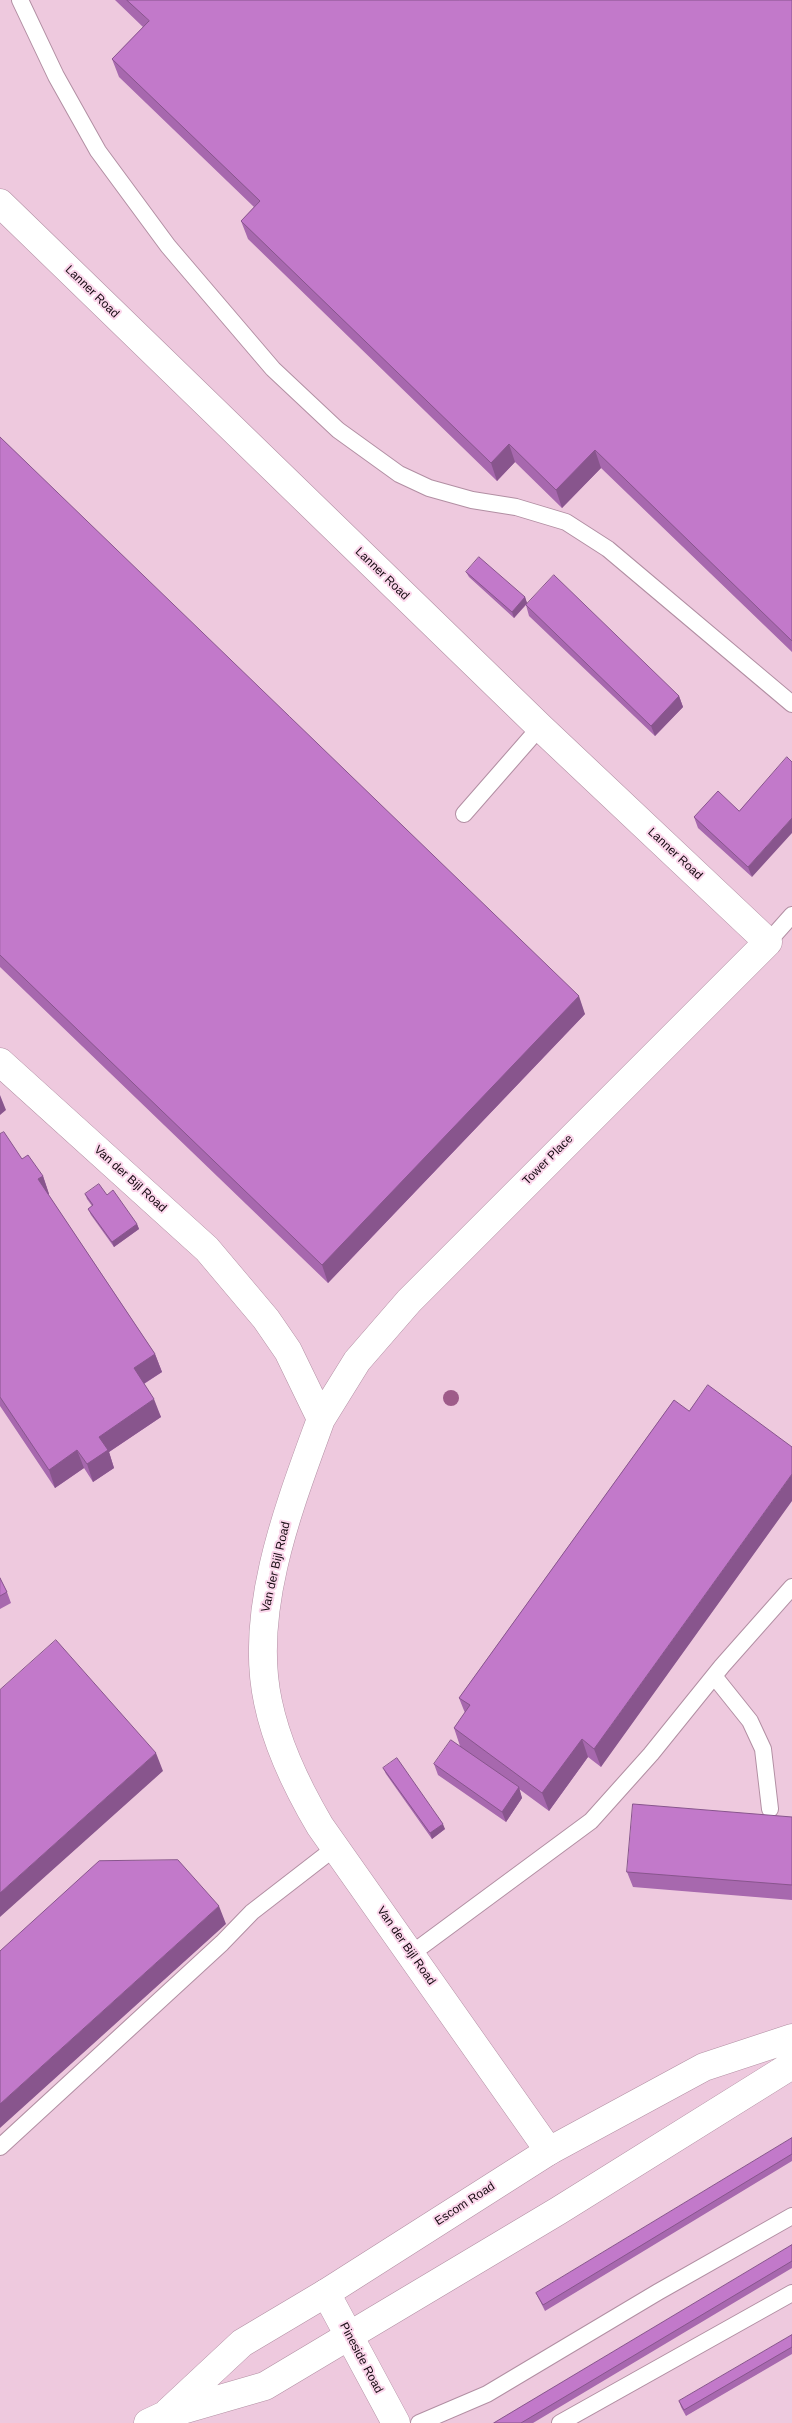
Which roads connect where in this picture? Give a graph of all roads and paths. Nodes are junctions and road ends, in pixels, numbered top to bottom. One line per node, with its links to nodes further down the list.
1 (20, 0): 3 (lane)
2 (0, 203): 4 (street, Lanner Road)
3 (792, 704)
4 (540, 727): 5 (lane); 7 (street, Lanner Road)
5 (464, 814)
6 (792, 916): 7 (lane, Tower Place)
7 (768, 942): 9 (street, Tower Place)
8 (0, 1062): 9 (street, Van der Bijl Road)
9 (321, 1419): 13 (street, Van der Bijl Road)
10 (792, 1587): 11 (lane)
11 (714, 1676): 12 (lane); 14 (lane)
12 (770, 1809)
13 (336, 1847): 14 (street, Van der Bijl Road); 17 (lane)
14 (411, 1954): 18 (street, Van der Bijl Road)
15 (792, 2038): 18 (street, Escom Road)
16 (792, 2066): 22 (street, Escom Road)
17 (0, 2147)
18 (549, 2151): 20 (street, Escom Road)
19 (792, 2216): 25 (lane)
20 (326, 2293): 22 (street, Pineside Road); 23 (street, Escom Road)
21 (792, 2293): 26 (lane)
22 (350, 2338): 23 (street, Escom Road); 24 (street, Pineside Road)
23 (156, 2419)
24 (396, 2423)
25 (419, 2423)
26 (560, 2423)

